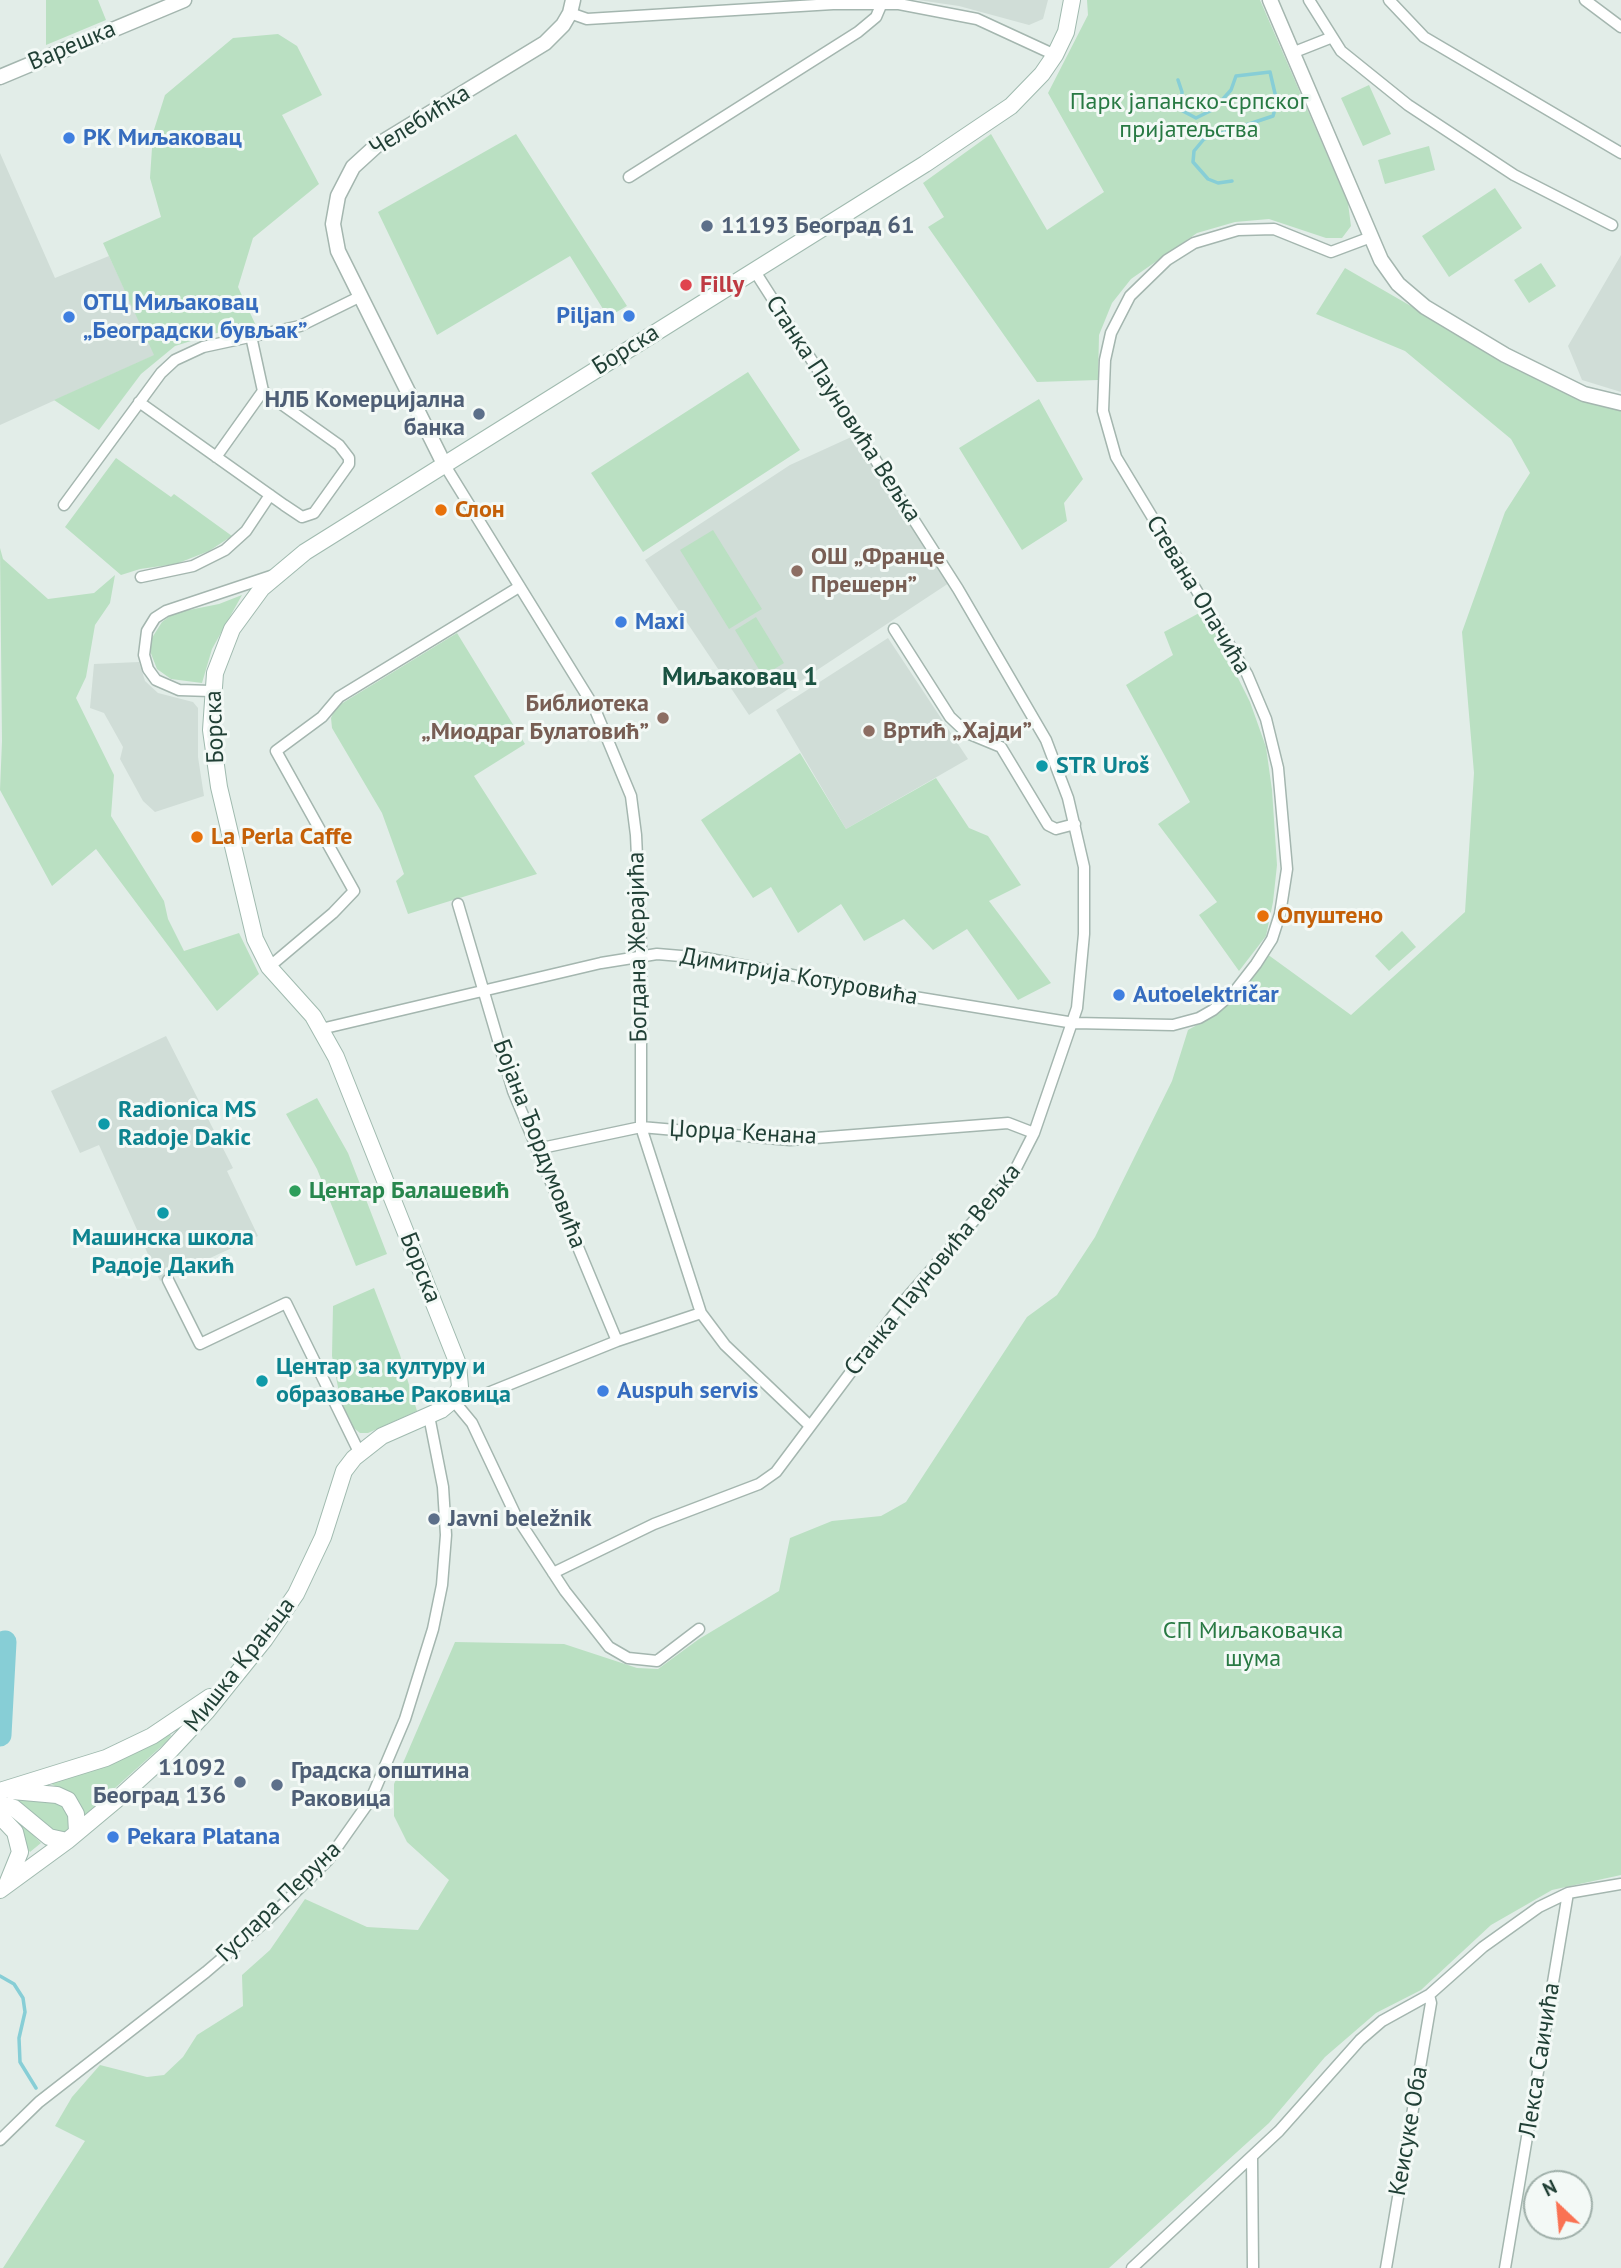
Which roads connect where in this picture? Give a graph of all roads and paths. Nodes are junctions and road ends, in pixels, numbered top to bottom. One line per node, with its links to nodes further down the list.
1 (184, 0): 13 (street, Варешка)
2 (1072, 0): 12 (main road, Борска)
3 (1270, 0): 11 (street)
4 (1309, 0): 10 (street)
5 (1389, 0): 14 (street)
6 (1585, 0): 9 (street)
7 (882, 3): 8 (street); 12 (street); 15 (street)
8 (572, 7): 19 (street, Челебићка)
9 (1621, 27)
10 (1330, 38): 11 (street); 16 (street)
11 (1292, 54): 17 (street)
12 (1055, 55): 18 (main road, Борска)
13 (0, 77)
14 (1621, 153)
15 (629, 177)
16 (1612, 225)
17 (1371, 237): 23 (street); 38 (street, Стевана Опачића)
18 (754, 270): 25 (main road, Борска); 33 (street, Станка Пауновића Вељка)
19 (359, 297): 20 (street); 25 (street, Челебићка)
20 (251, 336): 21 (street); 22 (street)
21 (262, 391): 24 (street); 26 (street)
22 (139, 402): 24 (street); 27 (street)
23 (1621, 403)
24 (216, 457): 26 (street)
25 (444, 464): 28 (main road, Борска); 30 (street, Богдана Жерајића)
26 (270, 495): 29 (street)
27 (64, 505)
28 (277, 573): 32 (main road, Борска); 32 (street)
29 (141, 577)
30 (519, 587): 35 (street, Богдана Жерајића); 36 (street)
31 (894, 629): 33 (street)
32 (211, 691): 36 (main road, Борска)
33 (1074, 824): 38 (street, Станка Пауновића Вељка)
34 (458, 904): 37 (street, Бојана Ђордумовића)
35 (641, 956): 37 (street, Димитрија Котуровића); 38 (street, Димитрија Котуровића); 40 (street, Богдана Жерајића)
36 (270, 967): 39 (main road, Борска)
37 (485, 991): 39 (street, Димитрија Котуровића); 42 (street, Бојана Ђордумовића)
38 (1074, 1023): 41 (street, Станка Пауновића Вељка)
39 (321, 1029): 46 (main road, Борска)
40 (640, 1127): 41 (street, Џорџа Кенана); 42 (street, Џорџа Кенана); 44 (street, Богдана Жерајића)
41 (1034, 1133): 48 (street, Станка Пауновића Вељка)
42 (537, 1149): 45 (street, Бојана Ђордумовића)
43 (168, 1280): 49 (street)
44 (701, 1312): 45 (street, Мишка Крањца); 48 (street, Богдана Жерајића)
45 (617, 1341): 46 (street, Мишка Крањца)
46 (456, 1397): 47 (main road, Мишка Крањца); 50 (street)
47 (429, 1416): 49 (main road, Мишка Крањца); 60 (street, Гуслара Перуна)
48 (810, 1426): 50 (street, Станка Пауновића Вељка)
49 (359, 1452): 52 (main road, Мишка Крањца)
50 (553, 1573): 51 (street)
51 (699, 1629)
52 (232, 1680): 53 (main road); 55 (main road, Мишка Крањца)
53 (1, 1795): 55 (main road); 55 (main road)
54 (0, 1816): 57 (main road)
55 (72, 1837): 57 (main road, Мишка Крањца)
56 (1621, 1884): 58 (street)
57 (3, 1888)
58 (1568, 1893): 59 (street); 65 (street, Лекса Саичића)
59 (1429, 1995): 61 (street); 64 (street, Кеисуке Оба)
60 (0, 2140)
61 (1252, 2157): 62 (street); 63 (street)
62 (1132, 2268)
63 (1253, 2268)
64 (1386, 2268)
65 (1505, 2268)

